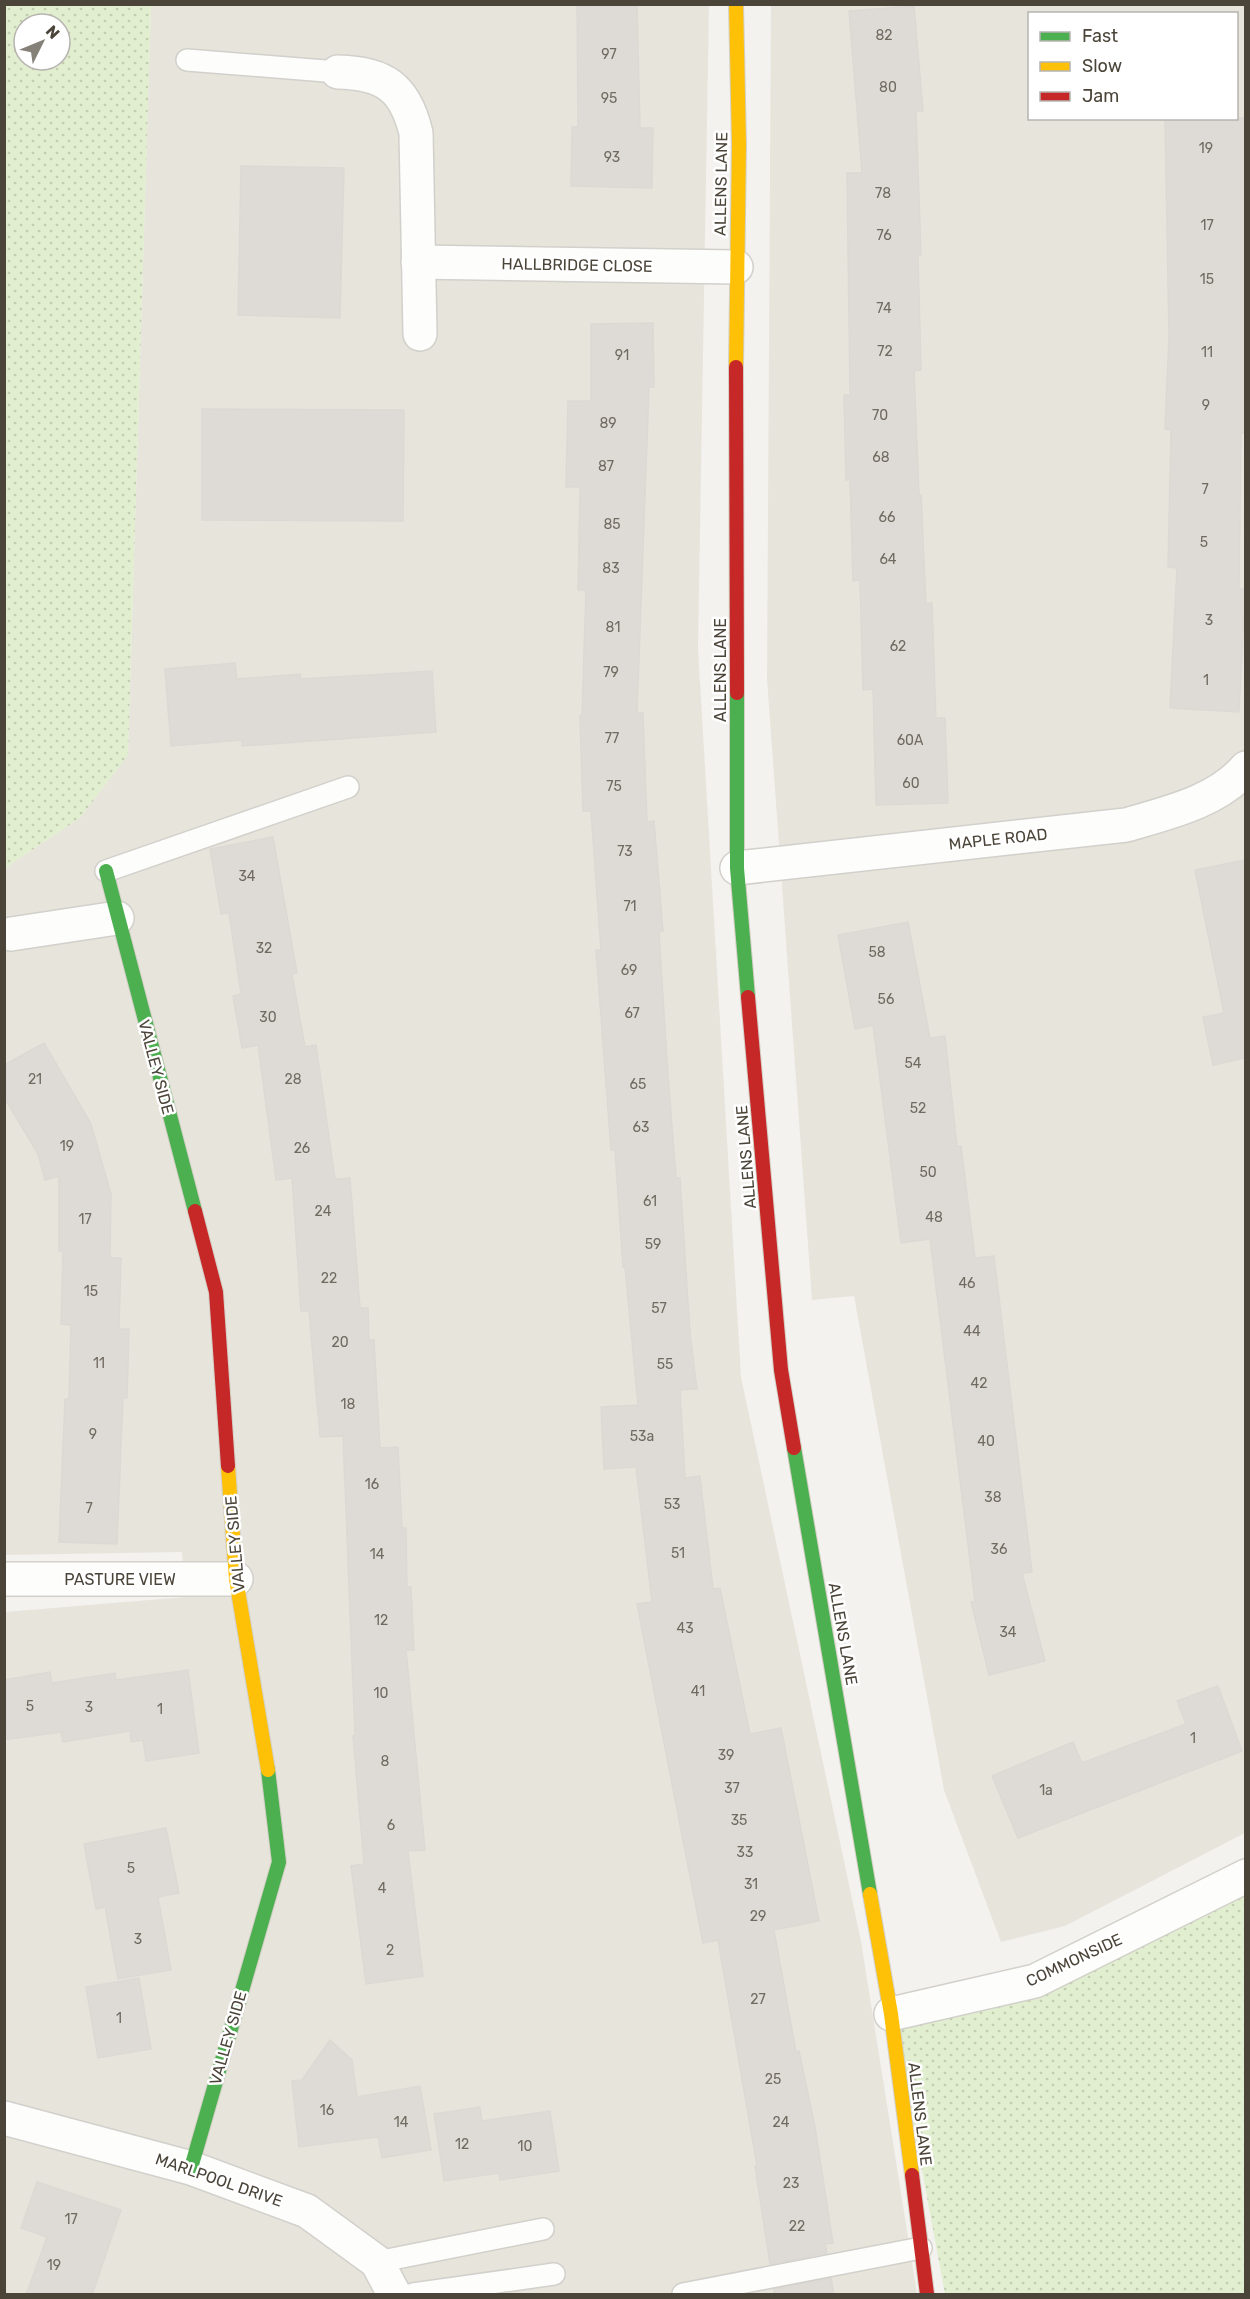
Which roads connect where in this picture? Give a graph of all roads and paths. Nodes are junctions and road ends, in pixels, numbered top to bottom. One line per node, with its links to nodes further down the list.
1 (736, 4): 5 (street, ALLENS LANE)
2 (187, 60): 3 (lane)
3 (338, 72): 4 (street)
4 (418, 262): 5 (street, HALLBRIDGE CLOSE); 6 (street)
5 (736, 267): 9 (street, ALLENS LANE)
6 (420, 334)
7 (1245, 768): 9 (street, MAPLE ROAD)
8 (348, 787): 10 (lane)
9 (737, 868): 16 (street, ALLENS LANE)
10 (106, 871): 11 (street, VALLEY SIDE)
11 (117, 918): 12 (street); 14 (street, VALLEY SIDE)
12 (11, 934)
13 (4, 1579): 14 (street, PASTURE VIEW)
14 (236, 1579): 18 (street, VALLEY SIDE)
15 (1245, 1876): 16 (street, COMMONSIDE)
16 (891, 2014): 20 (street, ALLENS LANE)
17 (6, 2126): 18 (street, MARLPOOL DRIVE)
18 (191, 2168): 21 (street, MARLPOOL DRIVE)
19 (543, 2229): 21 (lane)
20 (921, 2248): 25 (lane); 26 (street, ALLENS LANE)
21 (376, 2262): 23 (street, MARLPOOL DRIVE)
22 (554, 2274): 24 (lane)
23 (394, 2295)
24 (412, 2295)
25 (683, 2295)
26 (927, 2295)

